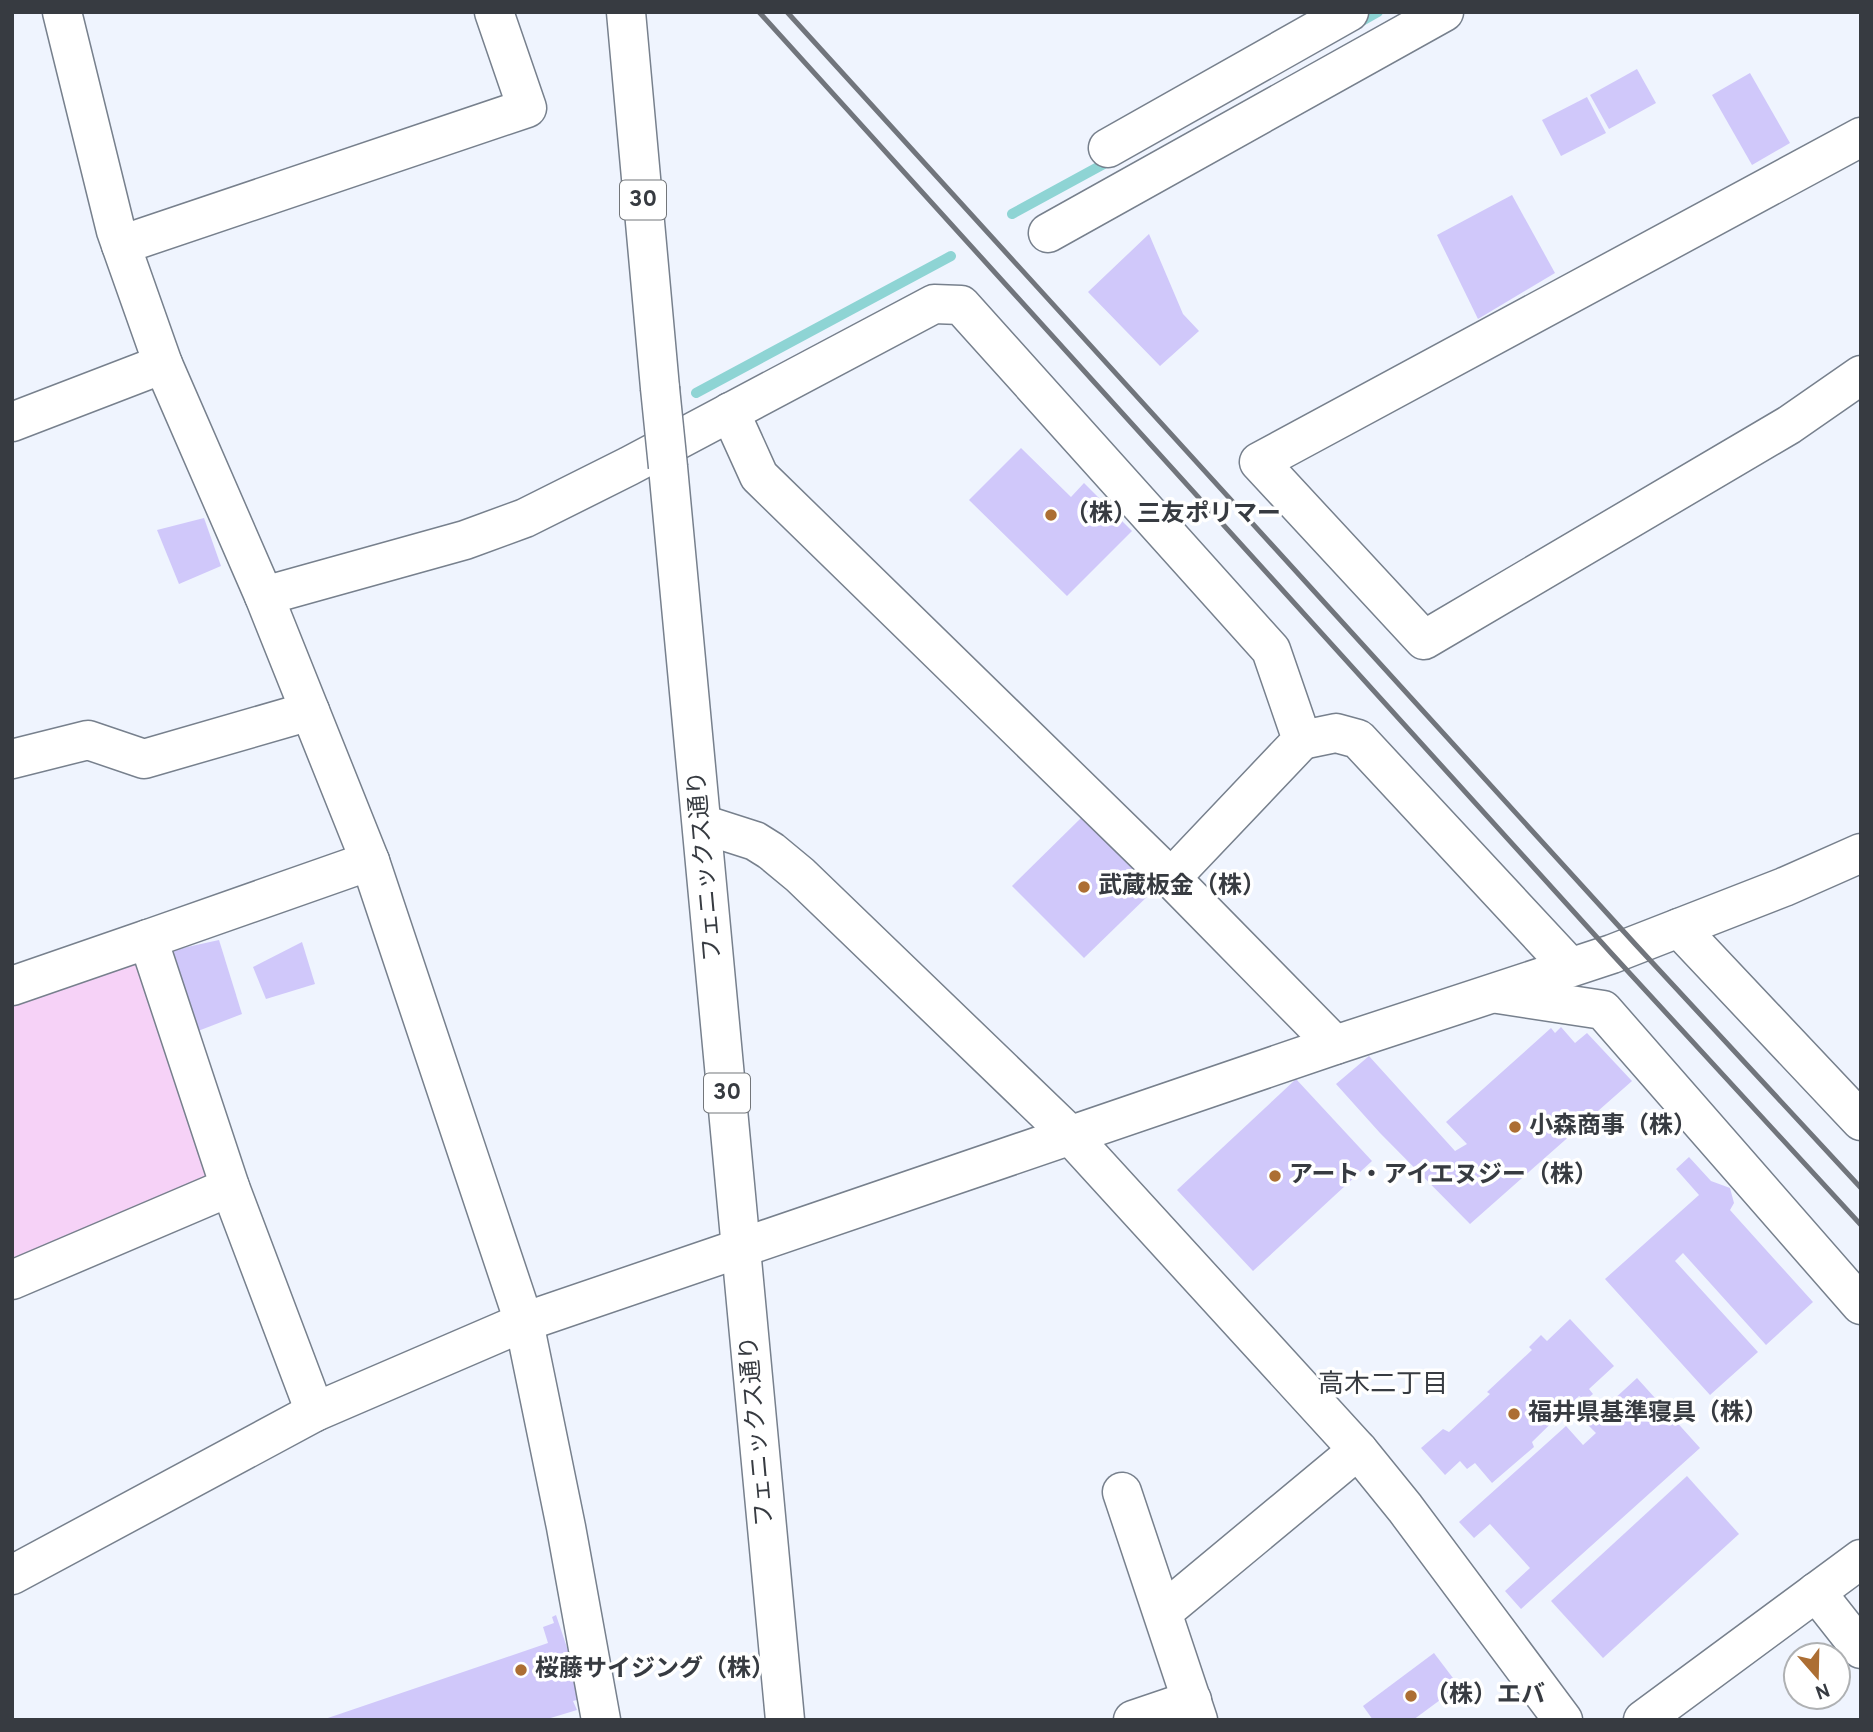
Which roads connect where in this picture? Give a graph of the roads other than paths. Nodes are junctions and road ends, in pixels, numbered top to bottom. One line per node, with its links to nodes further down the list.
1 (62, 12): 9 (street)
2 (494, 12): 9 (street)
3 (626, 12): 18 (street, フェニックス通り / 30, bridge)
4 (1349, 12): 7 (street)
5 (1444, 12): 8 (street)
6 (1861, 137): 11 (street)
7 (1108, 148)
8 (1048, 233)
9 (121, 245): 10 (street)
10 (163, 365): 13 (street); 14 (street)
11 (1861, 375)
12 (730, 412): 14 (street); 16 (street); 21 (street)
13 (12, 422)
14 (264, 596): 15 (street)
15 (310, 711): 17 (street); 20 (street)
16 (1302, 740): 21 (street); 24 (street)
17 (12, 760)
18 (702, 824): 29 (street); 31 (street, フェニックス通り / 30)
19 (1861, 853): 22 (street)
20 (370, 861): 23 (street); 34 (street)
21 (1171, 878): 27 (street)
22 (1679, 928): 24 (street); 28 (street)
23 (148, 939): 25 (street); 30 (street)
24 (1570, 967): 26 (street)
25 (12, 986)
26 (1492, 993): 27 (street); 33 (street)
27 (1335, 1045): 29 (street)
28 (1861, 1121)
29 (1071, 1136): 31 (street); 36 (street)
30 (230, 1187): 32 (street); 35 (street)
31 (741, 1247): 34 (street); 45 (street, フェニックス通り / 30)
32 (12, 1280)
33 (1861, 1305)
34 (524, 1322): 35 (street); 44 (street)
35 (315, 1412): 39 (street)
36 (1358, 1450): 41 (street); 47 (street)
37 (1122, 1492): 41 (street)
38 (1861, 1559): 40 (street)
39 (12, 1575)
40 (1815, 1592): 42 (street); 48 (street)
41 (1163, 1612): 43 (street)
42 (1861, 1649)
43 (1195, 1710): 46 (street)
44 (601, 1720)
45 (785, 1720)
46 (1133, 1720)
47 (1563, 1720)
48 (1643, 1720)

